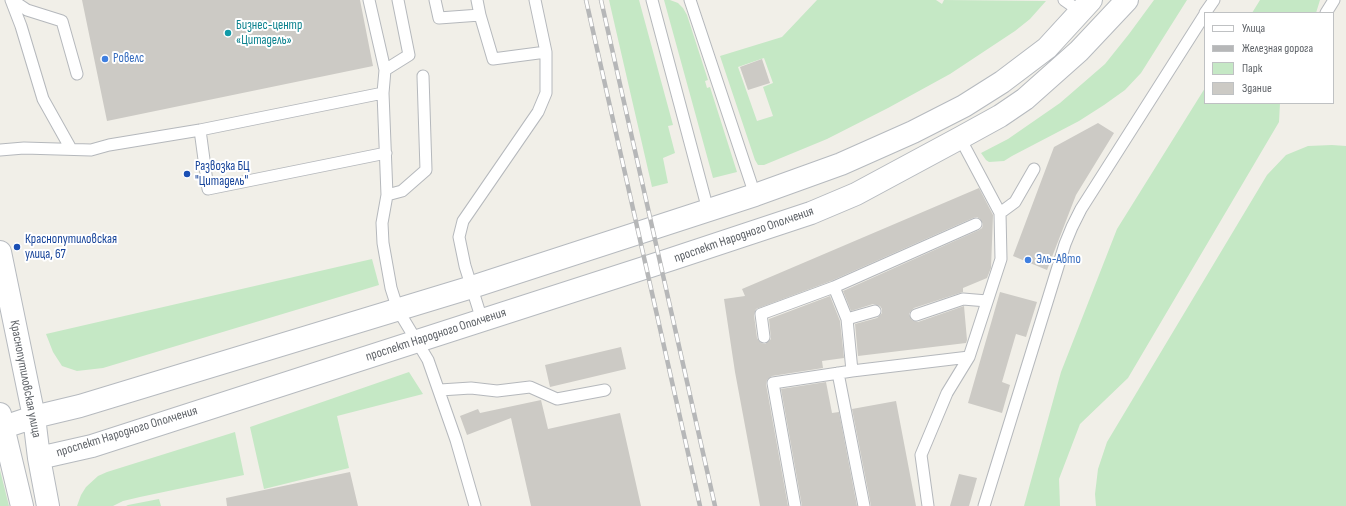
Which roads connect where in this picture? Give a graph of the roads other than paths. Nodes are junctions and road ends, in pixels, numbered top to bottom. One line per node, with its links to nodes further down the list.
1 (12, 0): 19 (lane); 24 (lane)
2 (369, 0): 18 (lane)
3 (398, 0): 18 (lane)
4 (435, 0): 15 (lane)
5 (477, 0): 15 (lane)
6 (535, 0): 17 (lane)
7 (652, 0): 30 (lane)
8 (690, 0): 29 (lane)
9 (1127, 0): 23 (main road, проспект Народного Ополчения)
10 (1214, 0): 13 (lane)
11 (1334, 0): 14 (lane)
12 (1078, 4): 29 (main road)
13 (1206, 12)
14 (1327, 12)
15 (480, 15): 17 (lane)
16 (1204, 15): 58 (lane)
17 (546, 52): 34 (lane)
18 (386, 70): 21 (lane)
19 (77, 74)
20 (423, 76): 28 (lane)
21 (383, 93): 22 (lane); 26 (lane)
22 (200, 130): 24 (lane); 26 (lane)
23 (960, 138): 31 (lane); 41 (main road, проспект Народного Ополчения)
24 (71, 149): 25 (lane)
25 (0, 150)
26 (386, 153): 28 (lane)
27 (1034, 169): 31 (lane)
28 (387, 195): 37 (lane)
29 (755, 195): 30 (main road)
30 (708, 210): 34 (main road)
31 (1000, 213): 36 (lane)
32 (976, 224): 35 (lane)
33 (0, 252): 49 (main road, Краснопутиловская улица)
34 (472, 287): 37 (main road); 41 (lane)
35 (834, 287): 40 (lane); 42 (lane)
36 (987, 301): 39 (lane); 44 (lane)
37 (398, 310): 43 (lane); 49 (main road)
38 (875, 311): 40 (lane)
39 (916, 315)
40 (847, 319): 45 (lane)
41 (482, 320): 43 (main road, проспект Народного Ополчения)
42 (764, 337)
43 (417, 340): 47 (lane); 51 (main road, проспект Народного Ополчения)
44 (969, 357): 45 (lane); 57 (lane)
45 (852, 371): 46 (lane)
46 (838, 373): 55 (lane); 56 (lane)
47 (440, 390): 48 (lane); 54 (lane)
48 (605, 390)
49 (34, 417): 50 (main road); 51 (main road, Краснопутиловская улица)
50 (2, 420): 51 (main road, проспект Народного Ополчения); 52 (main road)
51 (39, 458): 53 (main road, Краснопутиловская улица)
52 (22, 506)
53 (48, 506)
54 (476, 506)
55 (795, 506)
56 (864, 506)
57 (928, 506)
58 (984, 506)

